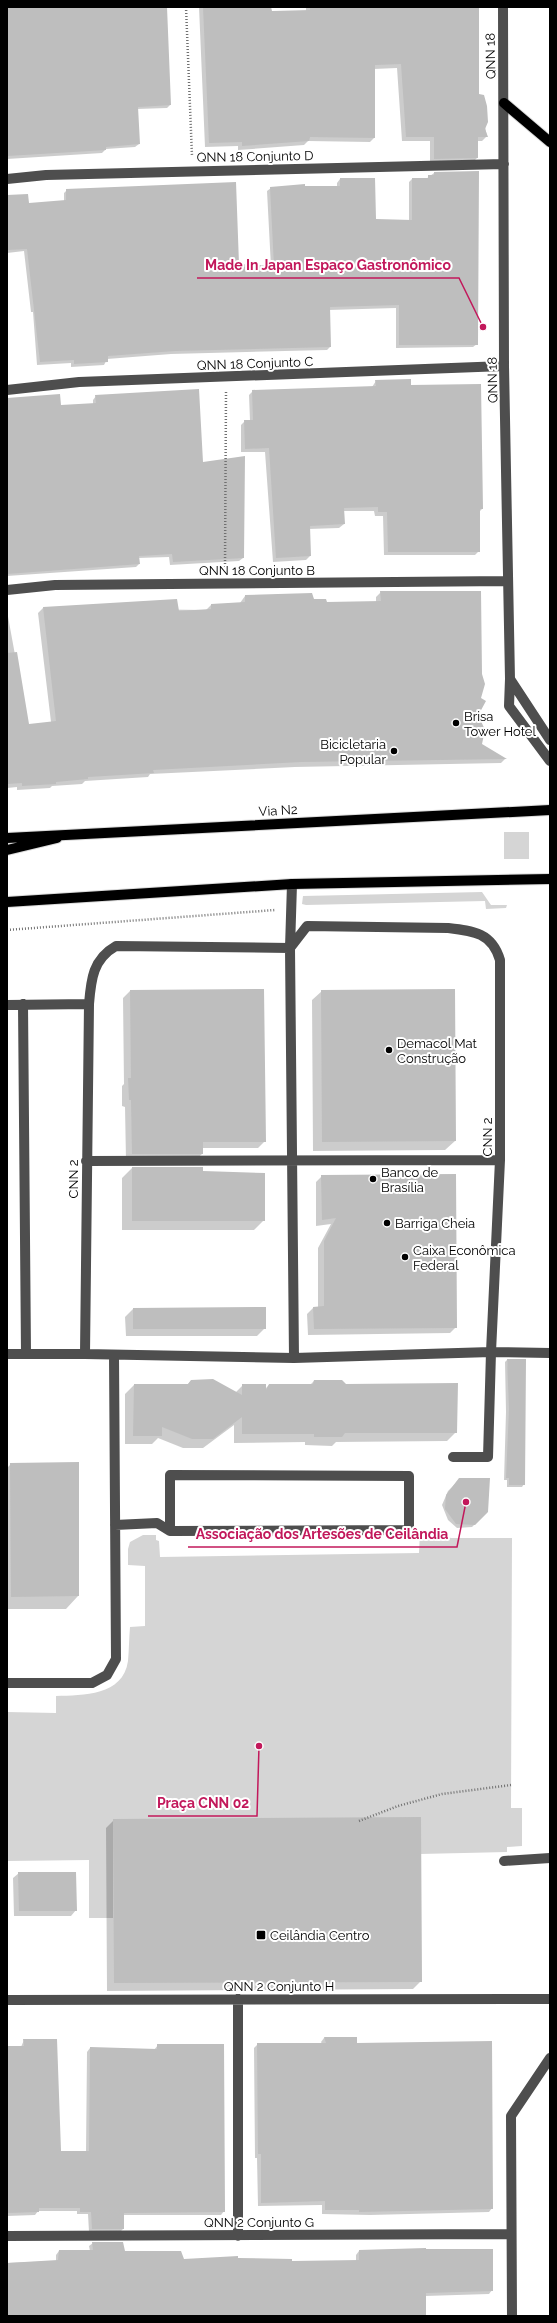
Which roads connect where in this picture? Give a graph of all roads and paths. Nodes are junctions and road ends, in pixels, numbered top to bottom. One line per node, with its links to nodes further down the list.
1 (186, 7): 6 (path)
2 (503, 7): 3 (street, QNN 18)
3 (504, 103): 4 (main road); 5 (street, QNN 18)
4 (550, 142)
5 (504, 164): 6 (street, QNN 18 Conjunto D); 8 (street, QNN 18)
6 (193, 171): 7 (street, QNN 18 Conjunto D)
7 (7, 179)
8 (504, 366): 9 (street, QNN 18 Conjunto C); 11 (street, QNN 18)
9 (226, 378): 10 (street, QNN 18 Conjunto C); 12 (path)
10 (7, 390)
11 (508, 581): 12 (street, QNN 18 Conjunto B); 14 (street, QNN 18)
12 (225, 582): 13 (street, QNN 18 Conjunto B)
13 (7, 590)
14 (510, 679): 15 (street); 16 (street, QNN 18)
15 (550, 740)
16 (550, 761)
17 (550, 810): 18 (main road, Via N2)
18 (81, 832): 19 (main road, Via N2); 20 (main road)
19 (7, 838)
20 (7, 850)
21 (550, 879): 22 (main road)
22 (292, 884): 23 (main road); 24 (street)
23 (7, 902)
24 (292, 909): 25 (path); 26 (street)
25 (7, 930)
26 (290, 948): 28 (street, CNN 2); 31 (street); 32 (street, CNN 2)
27 (23, 1004): 28 (street); 29 (street); 36 (street)
28 (89, 1004): 30 (street, CNN 2)
29 (7, 1005)
30 (86, 1160): 31 (street); 37 (street, CNN 2)
31 (293, 1160): 32 (street); 39 (street)
32 (500, 1160): 33 (street, CNN 2)
33 (492, 1352): 34 (street); 39 (street); 40 (street, CNN 2)
34 (550, 1353)
35 (7, 1354): 36 (street)
36 (26, 1354): 37 (street)
37 (85, 1354): 38 (street)
38 (114, 1355): 39 (street); 41 (street)
39 (294, 1358)
40 (453, 1457)
41 (115, 1525): 42 (street); 43 (street)
42 (170, 1531): 42 (street)
43 (7, 1683)
44 (511, 1785): 45 (path)
45 (359, 1821)
46 (550, 1858): 47 (street)
47 (504, 1860)
48 (238, 1999): 49 (street, QNN 2 Conjunto H); 50 (street, QNN 2 Conjunto H); 54 (street)
49 (550, 1999)
50 (7, 2000)
51 (550, 2058): 52 (street)
52 (511, 2234): 54 (street, QNN 2 Conjunto G); 55 (street)
53 (7, 2236): 54 (street, QNN 2 Conjunto G)
54 (238, 2236)
55 (512, 2316)

